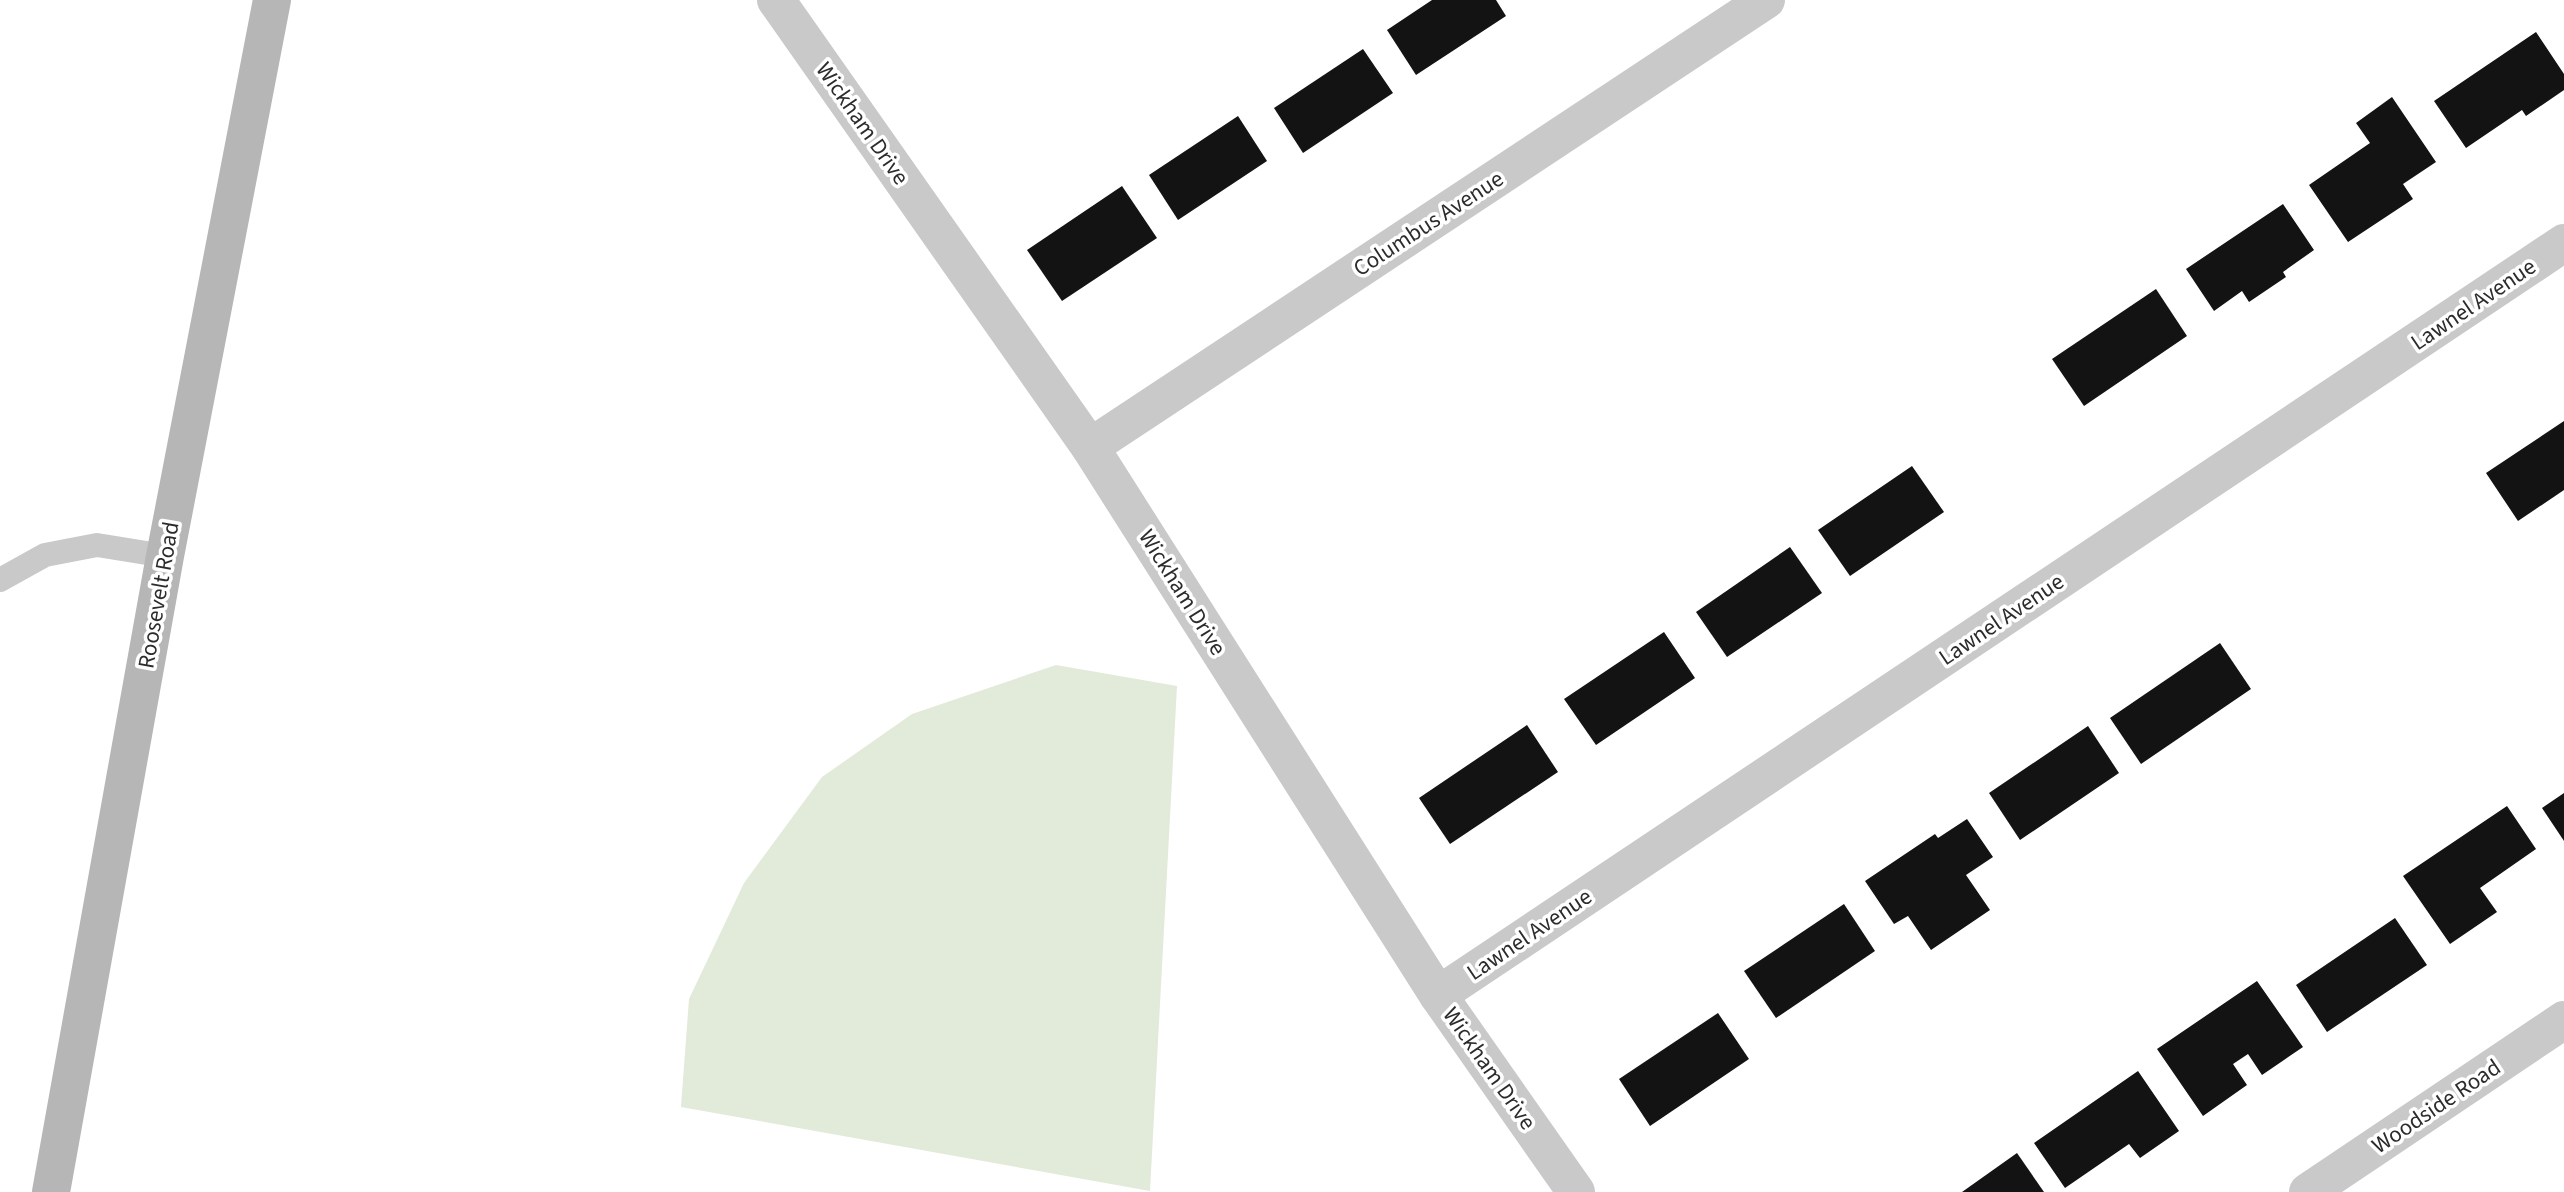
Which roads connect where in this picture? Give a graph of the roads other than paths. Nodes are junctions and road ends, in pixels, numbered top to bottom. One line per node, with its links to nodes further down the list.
1 (272, 0): 6 (street, Roosevelt Road)
2 (776, 0): 5 (street, Wickham Drive)
3 (1766, 0): 5 (street, Columbus Avenue)
4 (2564, 243): 8 (street, Lawnel Avenue)
5 (1090, 447): 8 (street, Wickham Drive)
6 (165, 556): 7 (lane); 10 (street, Roosevelt Road)
7 (3, 573)
8 (1438, 995): 11 (street, Wickham Drive)
9 (2564, 1020): 12 (street, Woodside Road)
10 (51, 1192)
11 (1576, 1192)
12 (2308, 1192)

